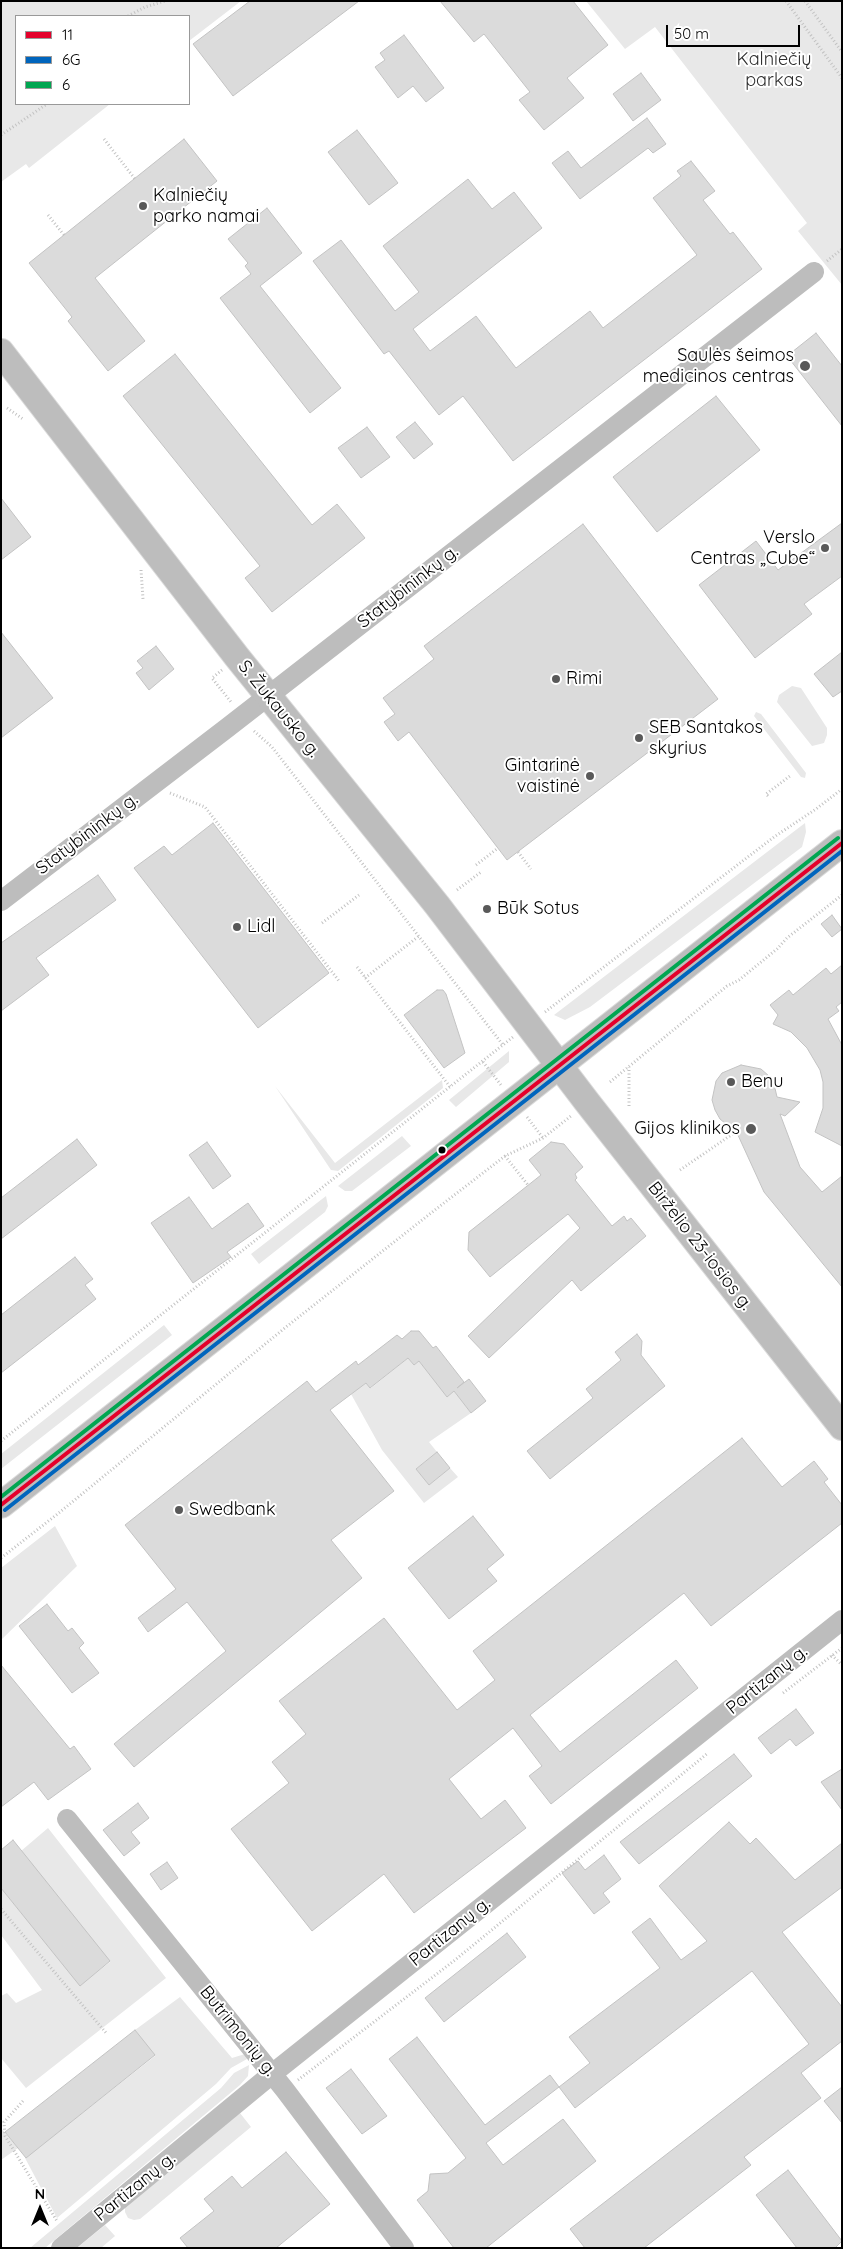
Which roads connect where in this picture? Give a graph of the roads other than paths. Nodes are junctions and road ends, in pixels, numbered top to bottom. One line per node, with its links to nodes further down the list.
1 (814, 272): 3 (street, Statybininkų g.)
2 (1, 352): 3 (main road, S. Žukausko g.)
3 (268, 696): 5 (street, Statybininkų g.); 6 (main road, S. Žukausko g.)
4 (842, 843): 6 (main road)
5 (1, 900)
6 (559, 1065): 7 (main road, Birželio 23-iosios g.); 8 (main road)
7 (842, 1427)
8 (1, 1506)
9 (842, 1620): 11 (street, Partizanų g.)
10 (66, 1819): 11 (street, Butrimonių g.)
11 (272, 2074): 12 (street, Partizanų g.); 13 (street, Butrimonių g.)
12 (61, 2248)
13 (404, 2248)

